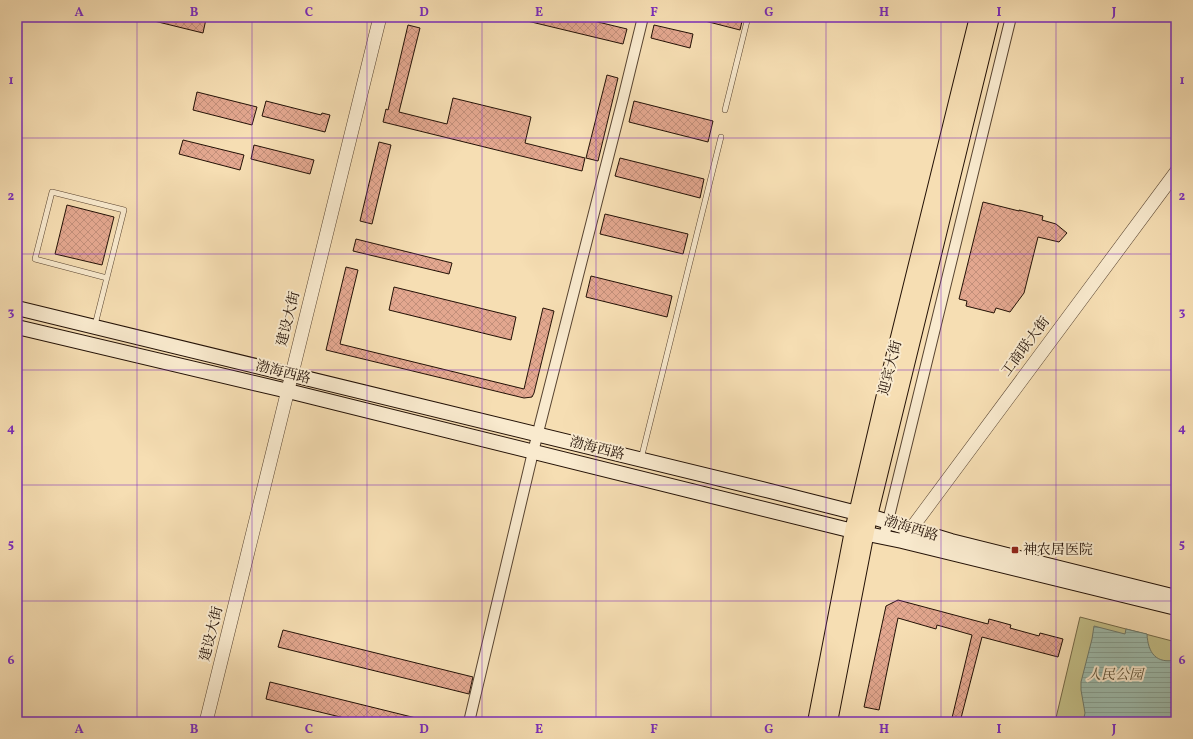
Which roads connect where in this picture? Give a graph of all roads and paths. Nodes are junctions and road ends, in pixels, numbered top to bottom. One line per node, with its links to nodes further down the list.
1 (380, 17): 14 (street, 建设大街)
2 (643, 17): 16 (street)
3 (748, 17): 7 (lane)
4 (978, 17): 19 (main road, 迎宾大街)
5 (991, 17): 19 (main road, 迎宾大街)
6 (1011, 17): 20 (street)
7 (725, 110)
8 (721, 137): 18 (lane)
9 (1176, 172): 21 (street, 工商联大街)
10 (107, 278): 10 (lane); 13 (lane)
11 (17, 308): 13 (main road, 渤海西路)
12 (17, 327): 15 (main road, 渤海西路)
13 (95, 327): 14 (main road, 渤海西路)
14 (292, 375): 15 (street, 建设大街); 16 (main road, 渤海西路)
15 (288, 391): 17 (main road, 渤海西路); 27 (street, 建设大街)
16 (537, 434): 17 (street); 18 (main road, 渤海西路)
17 (533, 452): 22 (main road, 渤海西路); 28 (street)
18 (641, 460): 19 (main road, 渤海西路)
19 (863, 514): 20 (main road, 渤海西路); 22 (main road, 迎宾大街)
20 (888, 522): 21 (main road, 渤海西路); 23 (street)
21 (911, 529): 24 (street, 工商联大街); 25 (main road, 渤海西路)
22 (859, 532): 23 (main road, 渤海西路); 29 (main road, 迎宾大街); 30 (main road, 迎宾大街)
23 (884, 537): 24 (main road, 渤海西路)
24 (902, 541): 26 (main road, 渤海西路)
25 (1176, 597)
26 (1176, 608)
27 (206, 722)
28 (469, 722)
29 (816, 722)
30 (828, 722)

